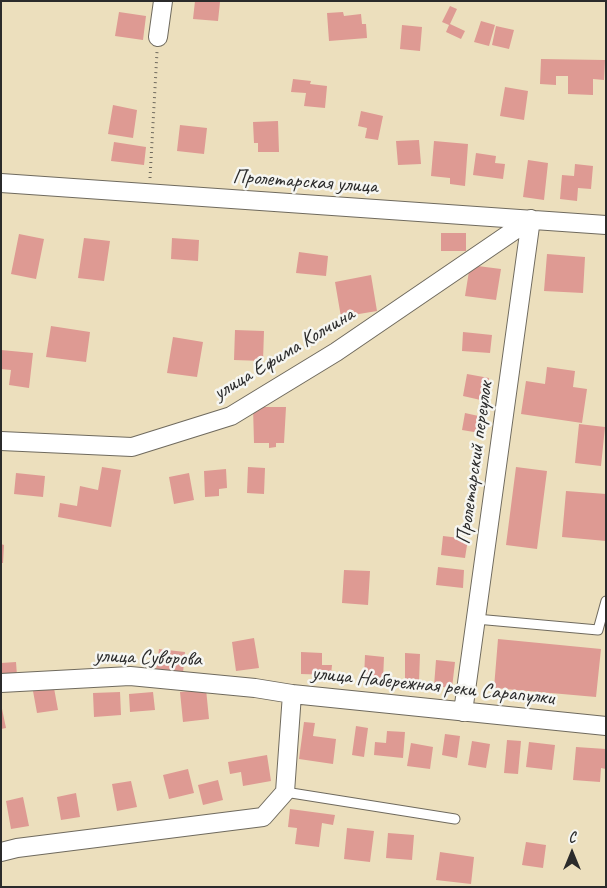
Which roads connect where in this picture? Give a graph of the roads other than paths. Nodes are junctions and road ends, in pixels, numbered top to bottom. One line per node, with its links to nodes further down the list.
1 (163, 1): 2 (street)
2 (158, 36)
3 (1, 183): 4 (street, Пролетарская улица)
4 (531, 219): 5 (street, Пролетарская улица); 6 (street, улица Ефима Колчина); 8 (street, Пролетарский переулок)
5 (606, 225)
6 (1, 441)
7 (606, 601): 8 (lane)
8 (476, 619): 11 (street, Пролетарский переулок)
9 (1, 683): 10 (street, улица Суворова)
10 (292, 694): 11 (street, улица Набережная реки Сарапулки); 13 (street, улица Набережная реки Сарапулки)
11 (463, 712): 12 (street, улица Набережная реки Сарапулки)
12 (606, 726)
13 (285, 792): 14 (lane); 15 (street)
14 (455, 819)
15 (1, 852)

